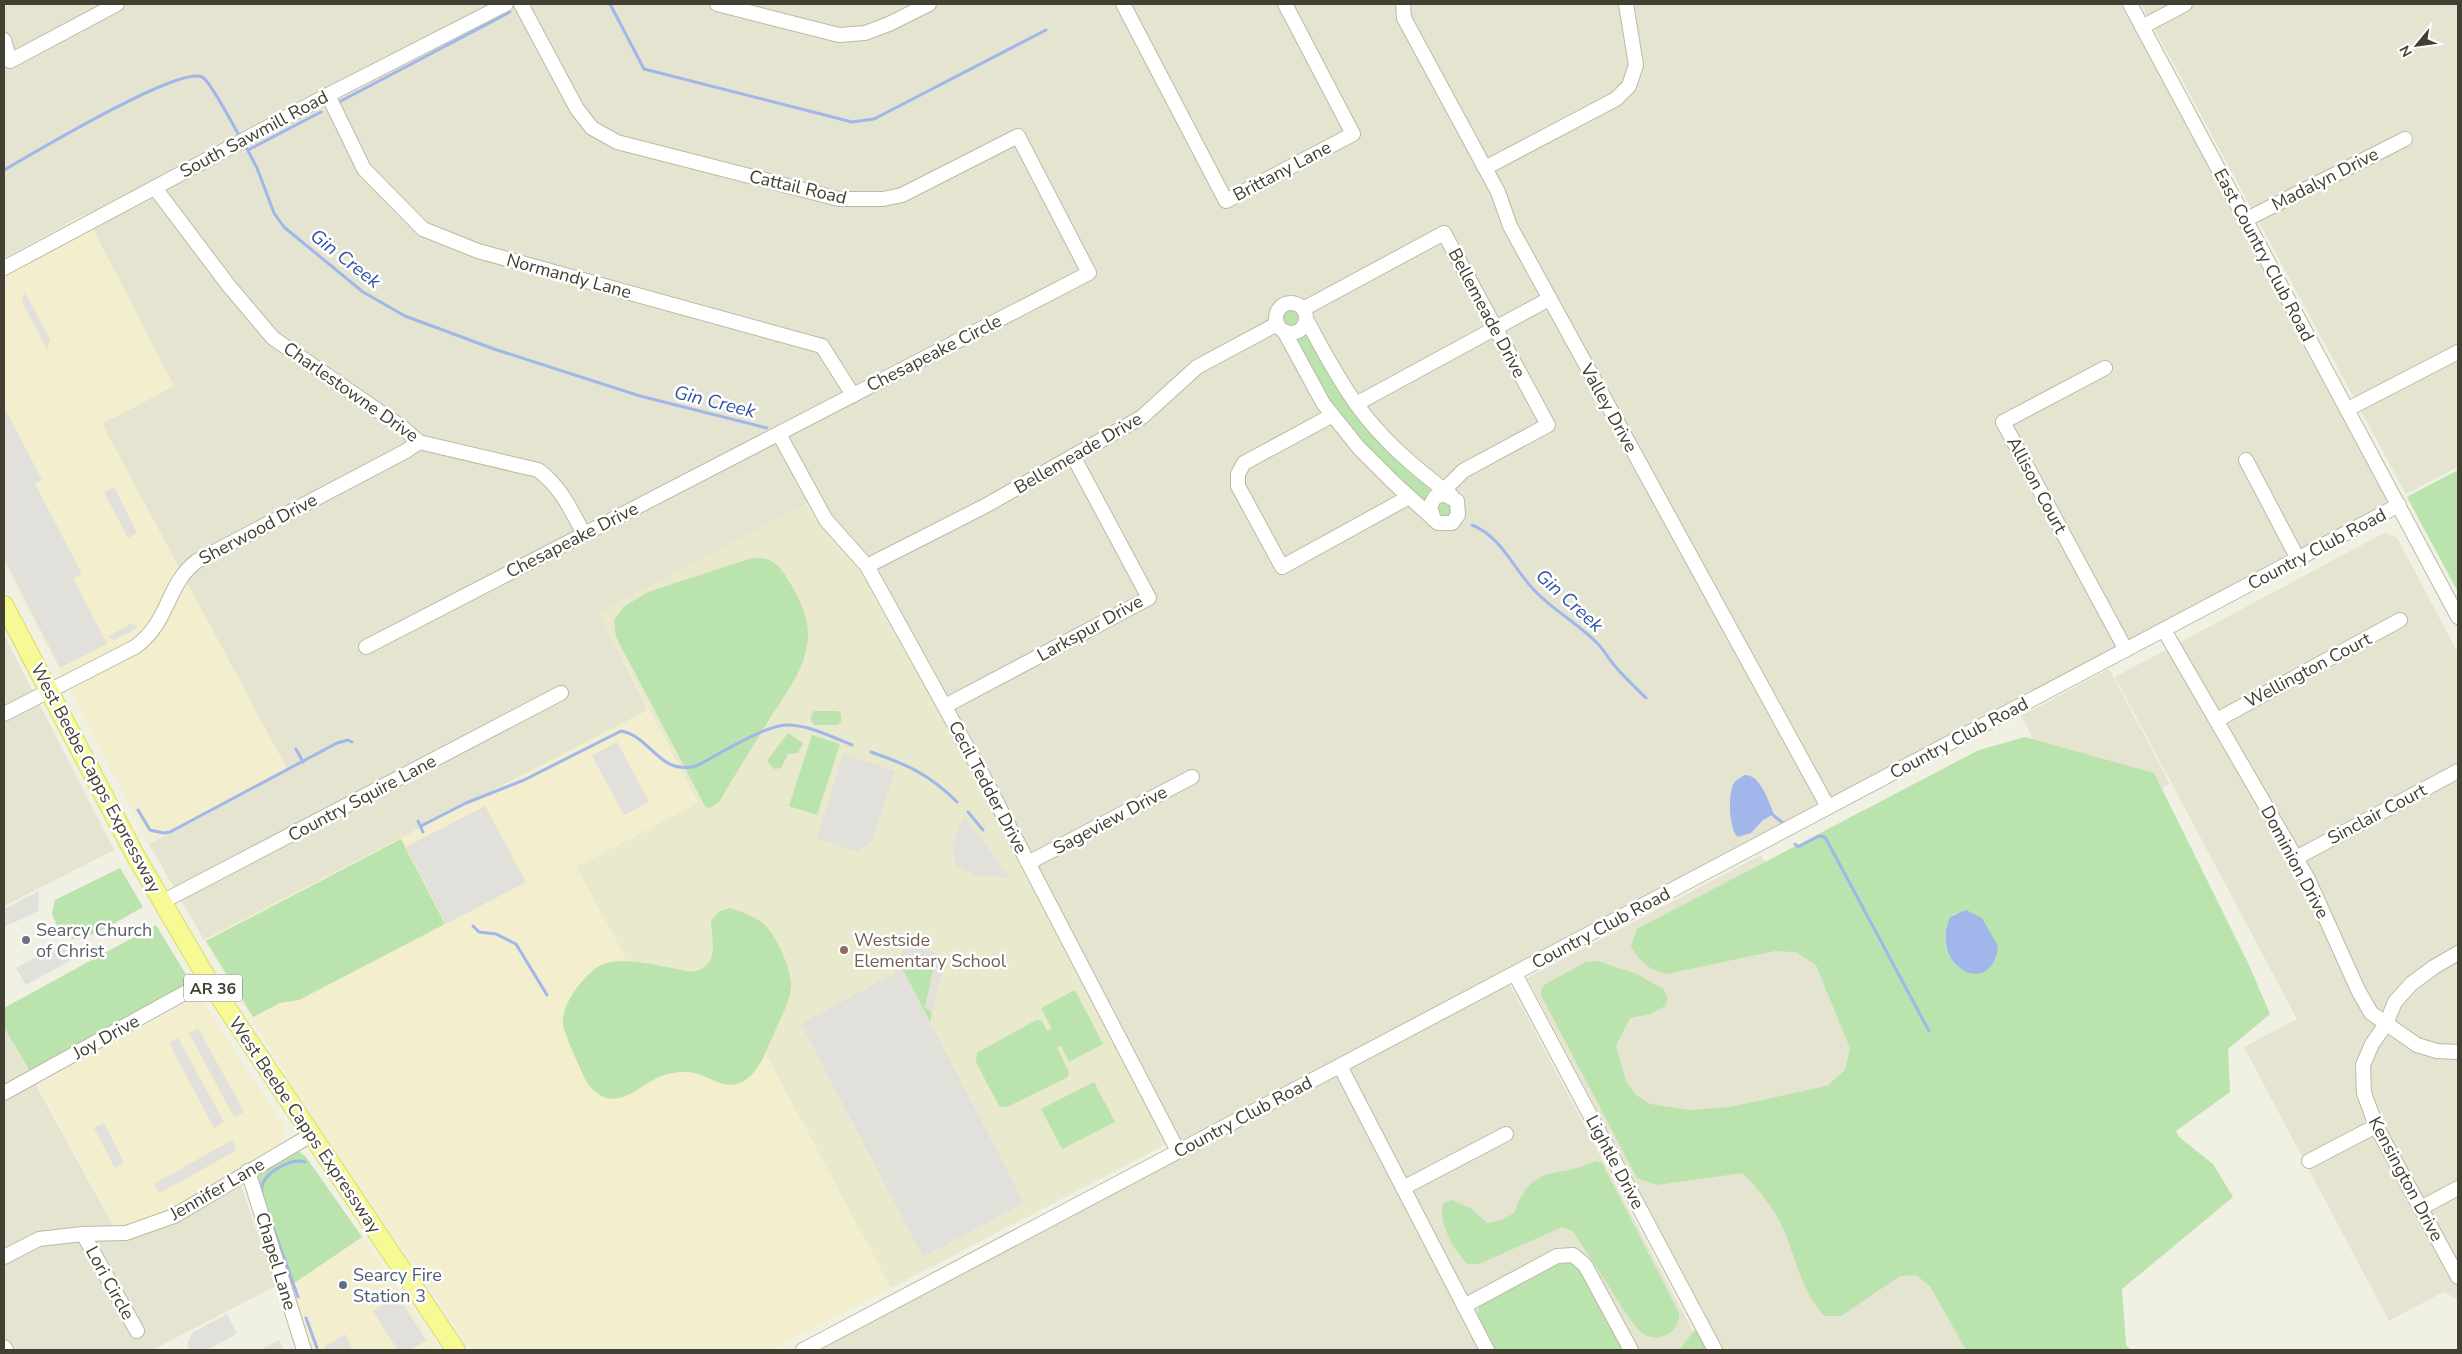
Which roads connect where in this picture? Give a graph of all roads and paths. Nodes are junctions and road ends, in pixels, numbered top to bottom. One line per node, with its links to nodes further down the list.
1 (117, 4): 13 (street)
2 (506, 4): 14 (street, South Sawmill Road)
3 (521, 4): 20 (street, Cattail Road)
4 (717, 4): 5 (street)
5 (929, 4)
6 (1123, 4): 7 (street, Brittany Lane)
7 (1285, 4)
8 (1403, 4): 16 (street, Valley Drive)
9 (1626, 4): 16 (street)
10 (2130, 4): 12 (street, East Country Club Road)
11 (2185, 4): 12 (street)
12 (2142, 27): 18 (street, East Country Club Road)
13 (4, 40)
14 (328, 94): 17 (street, South Sawmill Road); 27 (street, Normandy Lane)
15 (2405, 139): 18 (street, Madalyn Drive)
16 (1485, 168): 21 (street, Valley Drive)
17 (155, 188): 19 (street, South Sawmill Road); 32 (street, Charlestowne Drive)
18 (2246, 220): 29 (street, East Country Club Road)
19 (4, 268)
20 (1089, 273): 27 (street, Chesapeake Circle)
21 (1549, 299): 24 (street); 55 (street, Valley Drive)
22 (1305, 314): 23 (street); 23 (street); 24 (street, Bellemeade Drive); 28 (street)
23 (1281, 328): 30 (street); 33 (street, Bellemeade Drive)
24 (1496, 328): 28 (street); 35 (street, Bellemeade Drive)
25 (2458, 352): 29 (street)
26 (2105, 368): 47 (street, Allison Court)
27 (853, 395): 31 (street, Chesapeake Circle)
28 (1356, 404): 35 (street)
29 (2348, 409): 37 (street, East Country Club Road)
30 (1331, 416): 36 (street); 36 (street)
31 (779, 434): 39 (street, Chesapeake Drive); 41 (street, Cecil Tedder Drive)
32 (418, 442): 39 (street, Charlestowne Drive); 48 (street, Sherwood Drive)
33 (1073, 456): 41 (street, Bellemeade Drive); 50 (street, Larkspur Drive)
34 (2246, 460): 40 (street)
35 (1449, 494): 38 (street); 38 (street)
36 (1408, 497): 38 (street)
37 (2399, 505): 40 (street, Country Club Road); 43 (street, East Country Club Road)
38 (1434, 520)
39 (584, 534): 46 (street, Chesapeake Drive)
40 (2298, 559): 45 (street, Country Club Road)
41 (868, 566): 50 (street, Cecil Tedder Drive)
42 (4, 605): 48 (main road, West Beebe Capps Expressway / AR 36)
43 (2458, 617)
44 (2400, 620): 52 (street, Wellington Court)
45 (2164, 630): 47 (street, Country Club Road); 52 (street, Dominion Drive)
46 (366, 648)
47 (2126, 650): 55 (street, Country Club Road)
48 (49, 691): 51 (street, Sherwood Drive); 58 (main road, West Beebe Capps Expressway / AR 36)
49 (561, 693): 58 (street, Country Squire Lane)
50 (945, 706): 57 (street, Cecil Tedder Drive)
51 (4, 714)
52 (2217, 720): 56 (street, Dominion Drive)
53 (2458, 771): 56 (street, Sinclair Court)
54 (1192, 777): 57 (street, Sageview Drive)
55 (1828, 808): 60 (street, Country Club Road)
56 (2296, 858): 62 (street, Dominion Drive)
57 (1028, 863): 69 (street, Cecil Tedder Drive)
58 (162, 902): 61 (main road, West Beebe Capps Expressway / AR 36)
59 (2458, 953): 62 (street, Kensington Drive)
60 (1514, 974): 64 (street, Country Club Road); 87 (street, Lightle Drive)
61 (208, 980): 65 (street, Joy Drive); 68 (main road, West Beebe Capps Expressway / AR 36)
62 (2386, 1024): 63 (street, Dominion Drive); 66 (street, Kensington Drive)
63 (2458, 1052)
64 (1340, 1066): 69 (street, Country Club Road); 72 (street)
65 (4, 1093)
66 (2376, 1126): 70 (street); 74 (street, Kensington Drive)
67 (1506, 1134): 72 (street)
68 (311, 1135): 71 (street, Jennifer Lane); 83 (main road, West Beebe Capps Expressway / AR 36)
69 (1178, 1151): 84 (street, Country Club Road)
70 (2308, 1161)
71 (248, 1171): 75 (street, Jennifer Lane); 82 (street, Chapel Lane)
72 (1403, 1188): 78 (street)
73 (2458, 1188): 74 (street)
74 (2421, 1208): 77 (street, Kensington Drive)
75 (83, 1234): 76 (street, Jennifer Lane); 79 (street, Lori Circle)
76 (4, 1257)
77 (2458, 1277)
78 (1464, 1306): 85 (street); 86 (street)
79 (137, 1331)
80 (4, 1347): 81 (street)
81 (6, 1350)
82 (304, 1350)
83 (456, 1350)
84 (803, 1350)
85 (1488, 1350)
86 (1631, 1350)
87 (1715, 1350)

